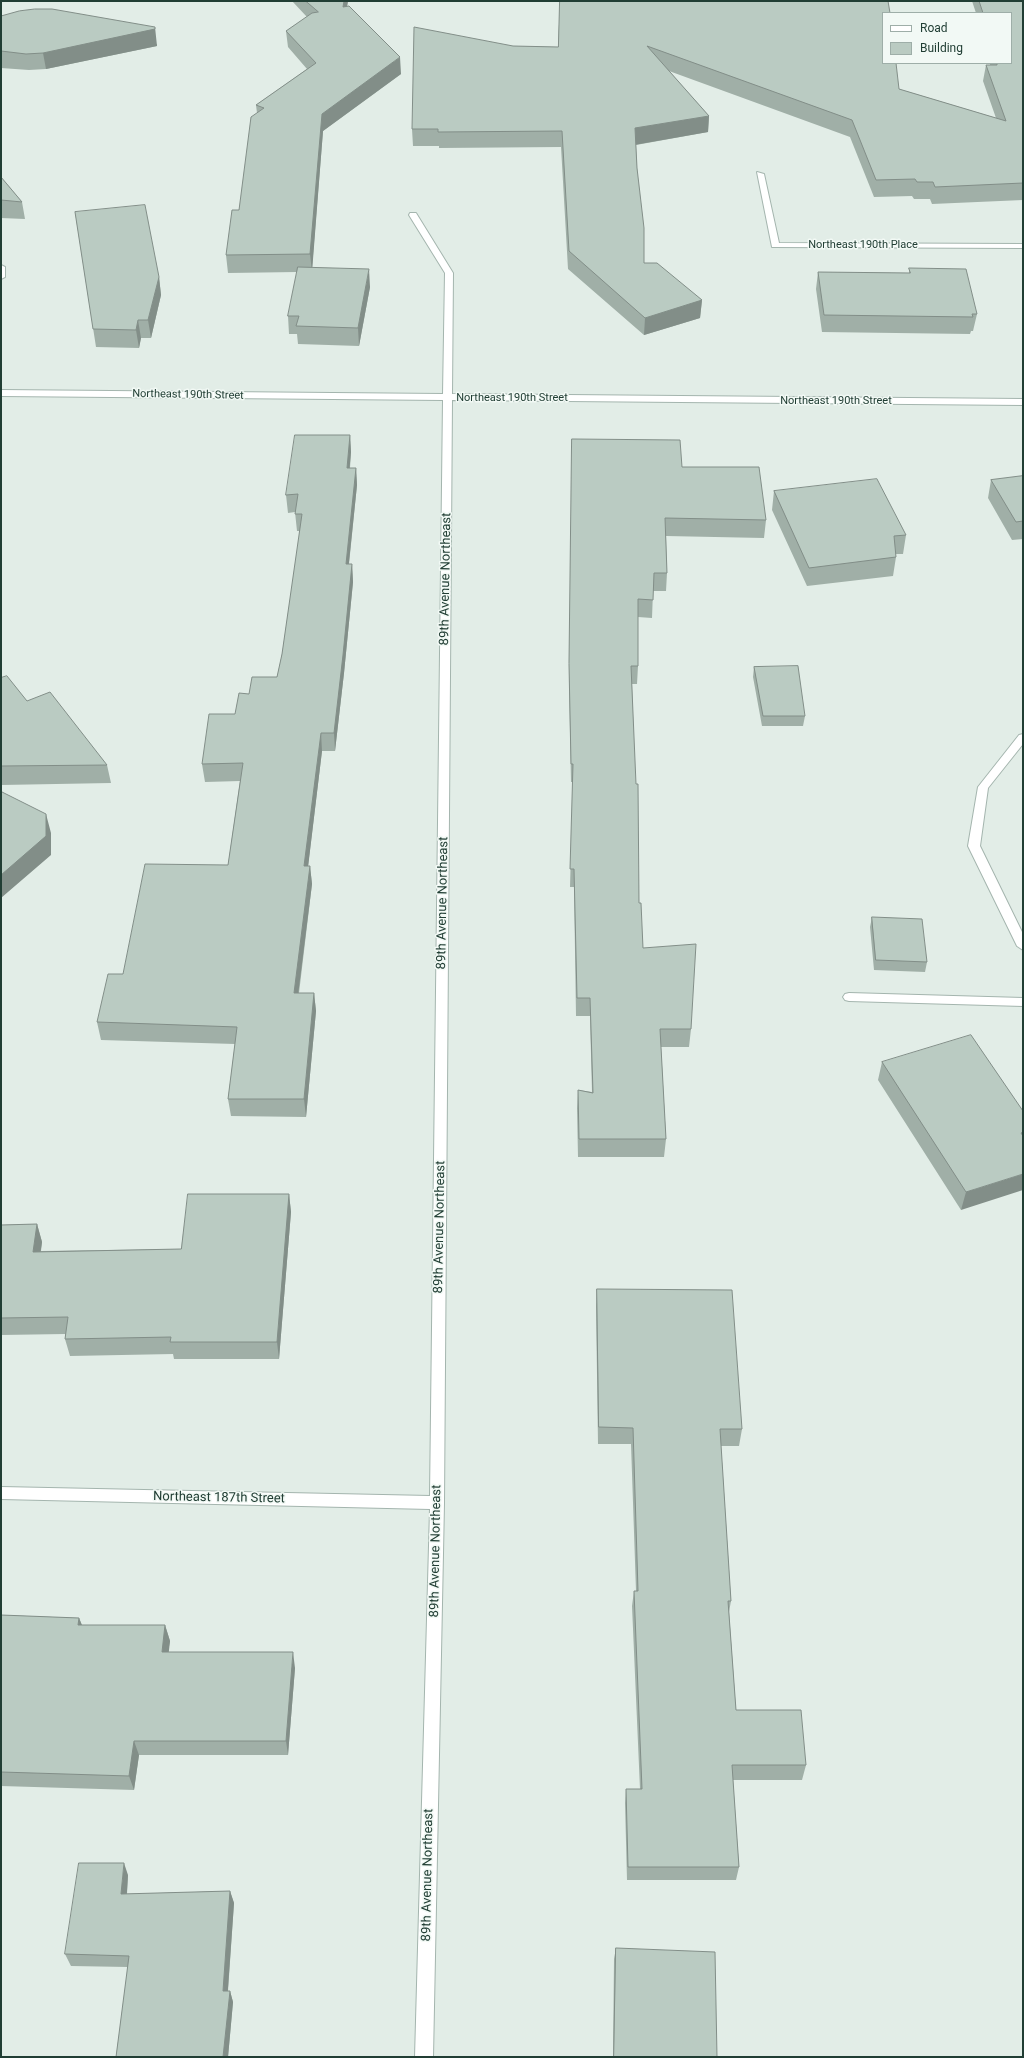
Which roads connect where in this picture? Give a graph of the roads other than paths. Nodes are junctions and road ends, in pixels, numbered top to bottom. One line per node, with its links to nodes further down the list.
1 (760, 174): 3 (street, Northeast 190th Place)
2 (413, 215): 7 (street, 89th Avenue Northeast)
3 (1023, 246)
4 (1, 267): 5 (street)
5 (1, 277)
6 (1, 393): 7 (street, Northeast 190th Street)
7 (448, 398): 8 (street, Northeast 190th Street); 14 (street, 89th Avenue Northeast)
8 (1023, 402)
9 (1023, 737): 10 (street)
10 (1023, 946)
11 (849, 997): 12 (street)
12 (1023, 1002)
13 (1, 1493): 14 (street, Northeast 187th Street)
14 (437, 1503): 15 (street, 89th Avenue Northeast)
15 (424, 2057)

